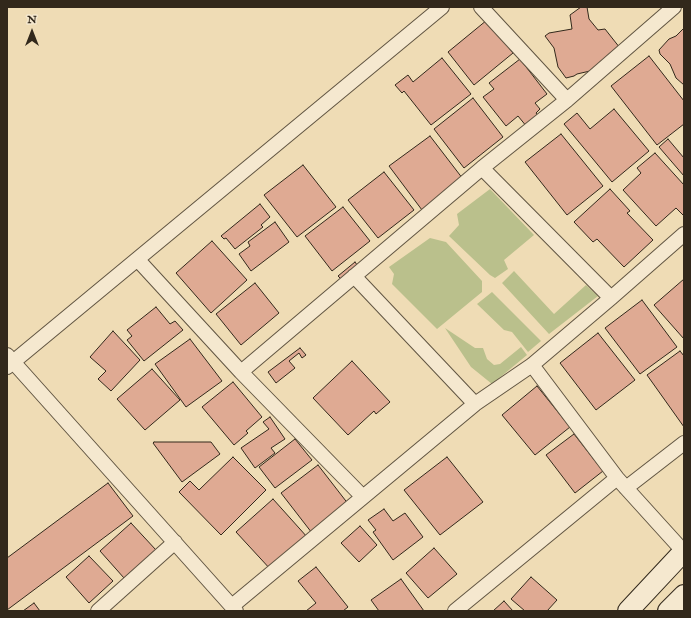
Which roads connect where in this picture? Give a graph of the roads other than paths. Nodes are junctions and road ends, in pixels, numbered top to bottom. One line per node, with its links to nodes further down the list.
1 (442, 7): 7 (street)
2 (481, 7): 4 (street)
3 (674, 7): 4 (street)
4 (567, 100): 5 (street)
5 (482, 168): 8 (street); 9 (street)
6 (684, 234): 9 (street)
7 (138, 260): 10 (street); 12 (street)
8 (354, 276): 12 (street); 13 (street)
9 (611, 298): 11 (street)
10 (9, 361): 17 (street)
11 (532, 365): 13 (street); 15 (street)
12 (242, 372): 16 (street)
13 (475, 404): 16 (street)
14 (684, 443): 15 (street)
15 (622, 483): 18 (street); 22 (street)
16 (363, 497): 20 (street)
17 (175, 542): 20 (street); 21 (street)
18 (684, 552): 23 (main road)
19 (684, 595): 24 (main road)
20 (234, 609)
21 (98, 611)
22 (455, 611)
23 (628, 611)
24 (668, 611)

